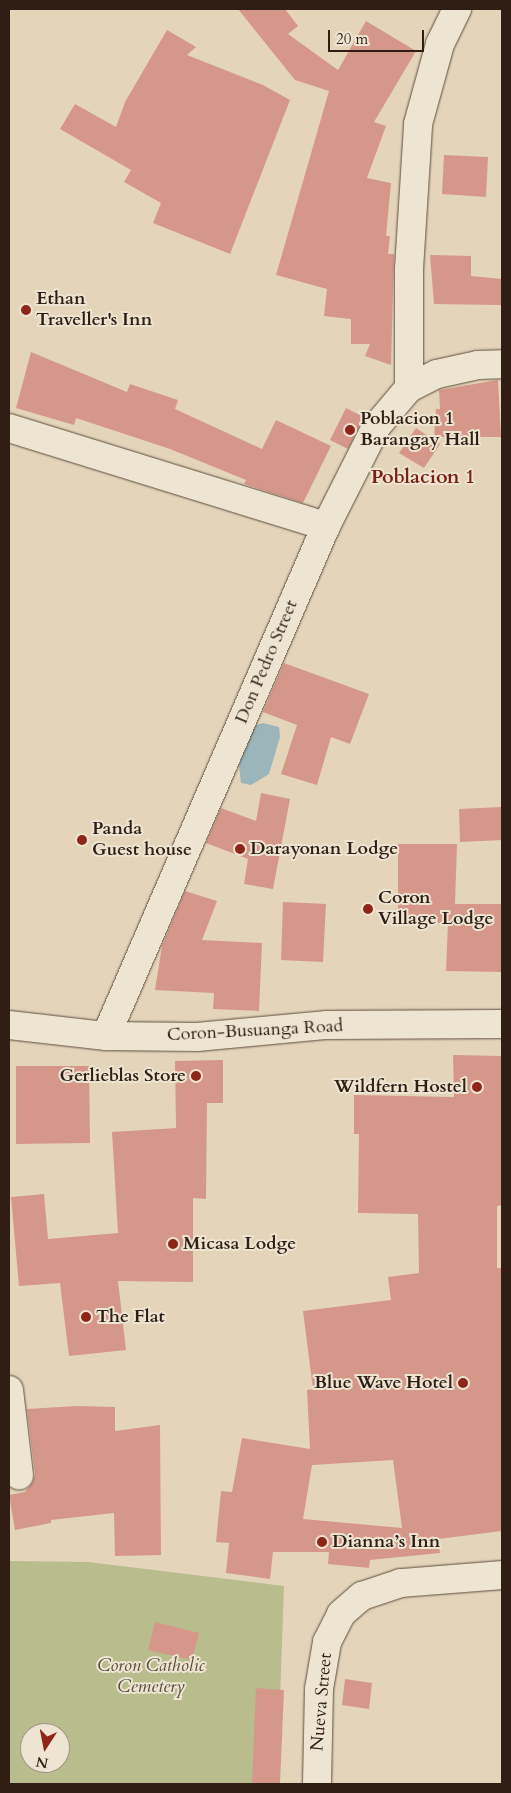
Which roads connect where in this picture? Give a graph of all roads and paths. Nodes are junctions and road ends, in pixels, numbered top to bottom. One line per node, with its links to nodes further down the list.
1 (457, 9): 3 (street)
2 (502, 364): 3 (street, Don Pedro Street)
3 (409, 388): 5 (street, Don Pedro Street)
4 (9, 428): 5 (street)
5 (326, 526): 8 (street, Don Pedro Street)
6 (502, 1024): 8 (street, Coron-Busuanga Road)
7 (9, 1025): 8 (street, Coron-Busuanga Road)
8 (106, 1036)
9 (9, 1390): 10 (street)
10 (19, 1476)
11 (502, 1575): 12 (street, Nueva Street)
12 (317, 1784)

